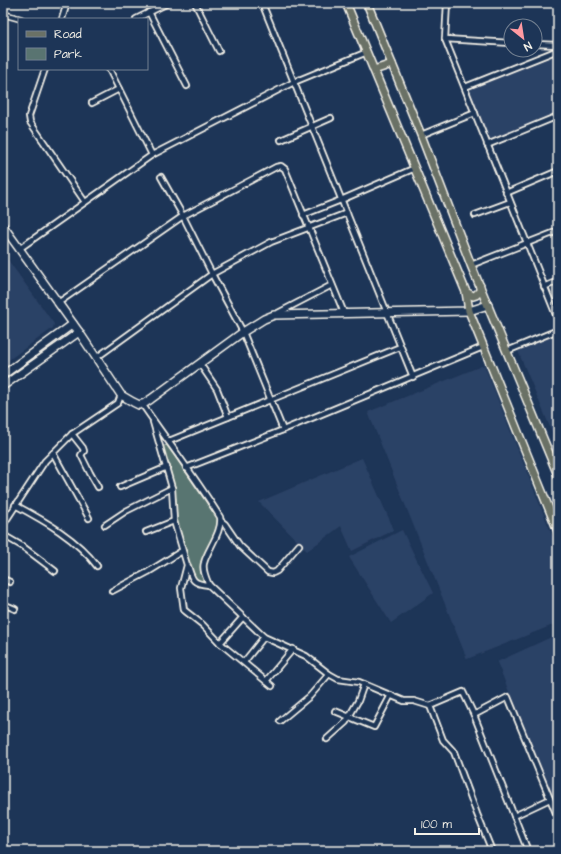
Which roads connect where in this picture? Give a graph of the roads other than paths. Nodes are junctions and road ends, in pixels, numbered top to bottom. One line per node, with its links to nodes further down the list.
1 (67, 3): 11 (street)
2 (168, 3): 8 (street)
3 (195, 3): 18 (street)
4 (262, 3): 24 (street)
5 (346, 3): 19 (main road)
6 (367, 3): 20 (main road)
7 (447, 3): 13 (street)
8 (149, 12): 12 (street); 25 (street)
9 (3, 14): 10 (street)
10 (18, 18)
11 (62, 18)
12 (138, 18)
13 (444, 39): 14 (street); 26 (street)
14 (503, 43)
15 (543, 44): 16 (street)
16 (558, 45)
17 (558, 50): 26 (street)
18 (219, 51)
19 (367, 52): 23 (main road); 24 (street)
20 (392, 64): 23 (main road); 33 (main road)
21 (45, 70): 42 (street)
22 (110, 70): 27 (street)
23 (374, 70): 37 (main road)
24 (294, 82): 32 (street); 36 (street)
25 (187, 86)
26 (465, 87): 29 (street)
27 (119, 89): 28 (street); 36 (street)
28 (92, 103)
29 (475, 113): 33 (street); 35 (street)
30 (558, 116): 35 (street)
31 (331, 118): 32 (street)
32 (312, 127): 34 (street); 41 (street)
33 (421, 135): 53 (main road)
34 (281, 140)
35 (487, 145): 40 (street)
36 (152, 155): 42 (street)
37 (415, 168): 41 (street); 59 (main road)
38 (558, 171): 40 (street)
39 (161, 178): 47 (street)
40 (506, 193): 43 (street)
41 (341, 200): 44 (street); 45 (street)
42 (85, 202): 52 (street)
43 (510, 202): 46 (street); 51 (street)
44 (347, 213): 49 (street); 63 (street)
45 (303, 215): 47 (street); 49 (street)
46 (475, 215)
47 (183, 216): 54 (street); 60 (street)
48 (3, 226): 52 (street)
49 (309, 228): 54 (street); 56 (street)
50 (558, 231): 51 (street)
51 (526, 244): 53 (street); 58 (street)
52 (19, 249): 60 (street)
53 (472, 265): 57 (main road)
54 (212, 274): 70 (street); 74 (street)
55 (558, 281): 58 (street)
56 (332, 285): 64 (street); 65 (street)
57 (480, 286): 59 (main road); 61 (main road)
58 (544, 287): 66 (street)
59 (466, 292): 62 (main road)
60 (58, 304): 67 (street)
61 (488, 305): 62 (street); 73 (main road)
62 (469, 311): 63 (street); 72 (main road)
63 (386, 312): 64 (street); 71 (street)
64 (344, 313): 65 (street)
65 (274, 315): 70 (street)
66 (558, 320)
67 (73, 324): 69 (street); 76 (street)
68 (558, 330): 73 (street)
69 (79, 332): 74 (street); 78 (street)
70 (243, 332): 75 (street); 80 (street)
71 (400, 347): 77 (street); 80 (street)
72 (483, 347): 77 (street); 100 (main road)
73 (507, 351): 90 (main road)
74 (96, 358): 79 (street)
75 (200, 364): 81 (street); 82 (street)
76 (3, 375)
77 (413, 377): 84 (street)
78 (3, 386)
79 (121, 395): 81 (street); 85 (street)
80 (271, 399): 82 (street); 84 (street)
81 (142, 404): 83 (street)
82 (228, 417): 86 (street)
83 (152, 418): 86 (street); 88 (street)
84 (283, 430): 89 (street)
85 (72, 434): 87 (street); 91 (street)
86 (169, 441): 89 (street)
87 (53, 453): 94 (street); 95 (street)
88 (166, 467): 92 (street); 93 (street)
89 (186, 468): 97 (street)
90 (558, 475)
91 (98, 486)
92 (120, 487)
93 (172, 488): 96 (street); 98 (street)
94 (15, 505): 99 (street); 106 (street)
95 (89, 518)
96 (174, 521): 101 (street); 104 (street)
97 (223, 523): 103 (street); 110 (street)
98 (105, 524)
99 (3, 526)
100 (558, 531)
101 (146, 532)
102 (3, 535): 107 (street)
103 (299, 545)
104 (182, 551): 105 (street); 111 (street)
105 (187, 565): 110 (street); 116 (street)
106 (98, 566)
107 (55, 571)
108 (3, 579): 109 (street)
109 (10, 582)
110 (209, 585): 114 (street)
111 (112, 591)
112 (3, 604): 113 (street)
113 (15, 609)
114 (243, 617): 115 (street); 116 (street)
115 (264, 637): 117 (street); 118 (street)
116 (220, 643): 118 (street)
117 (293, 649): 119 (street); 120 (street)
118 (244, 662): 120 (street)
119 (329, 674): 121 (street); 128 (street)
120 (266, 681): 122 (street)
121 (364, 684): 123 (street); 127 (street)
122 (272, 686)
123 (391, 695): 124 (street); 127 (street)
124 (430, 706): 126 (street); 133 (street)
125 (335, 711): 127 (street)
126 (474, 715): 130 (street); 131 (street)
127 (349, 717): 129 (street)
128 (280, 722)
129 (327, 739)
130 (550, 799): 131 (street); 132 (street)
131 (514, 816): 134 (street)
132 (558, 818)
133 (492, 851)
134 (528, 851)

